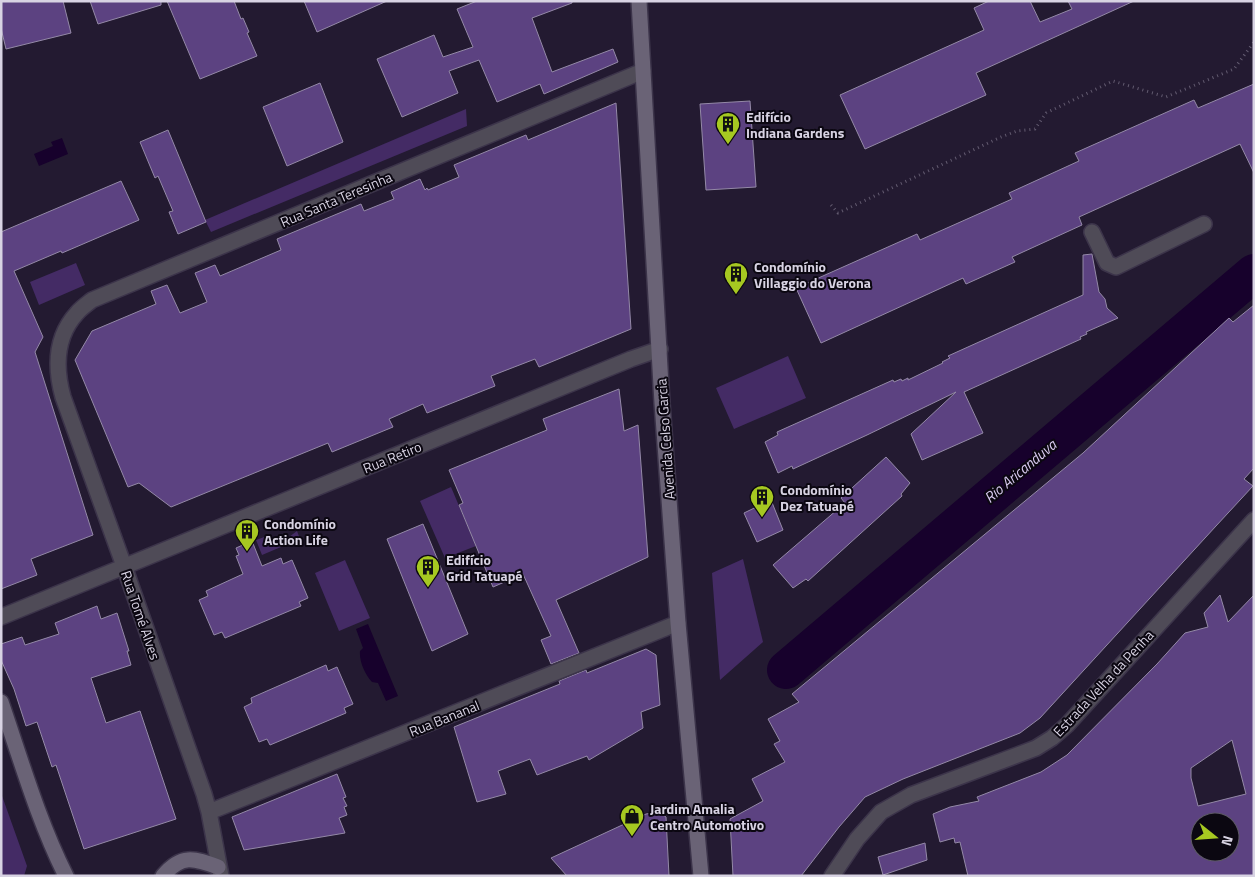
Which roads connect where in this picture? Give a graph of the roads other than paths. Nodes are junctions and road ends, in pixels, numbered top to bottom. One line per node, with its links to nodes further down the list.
1 (639, 1): 2 (main road, Avenida Celso Garcia)
2 (643, 71): 5 (main road, Avenida Celso Garcia); 6 (street, Rua Santa Teresinha)
3 (1204, 224): 4 (street)
4 (1092, 232)
5 (660, 349): 8 (street, Rua Retiro); 10 (main road, Avenida Celso Garcia)
6 (57, 356): 8 (street, Rua Tomé Alves)
7 (1251, 527): 19 (street, Estrada Velha da Penha)
8 (124, 566): 9 (street, Rua Retiro); 12 (street, Rua Tomé Alves)
9 (1, 617)
10 (678, 623): 12 (street, Rua Bananal); 18 (main road, Avenida Celso Garcia)
11 (1, 702): 13 (main road)
12 (209, 812): 14 (street, Rua Tomé Alves)
13 (54, 853): 15 (main road); 16 (main road)
14 (220, 871): 17 (main road)
15 (52, 876)
16 (66, 876)
17 (163, 876)
18 (701, 876)
19 (832, 876)

